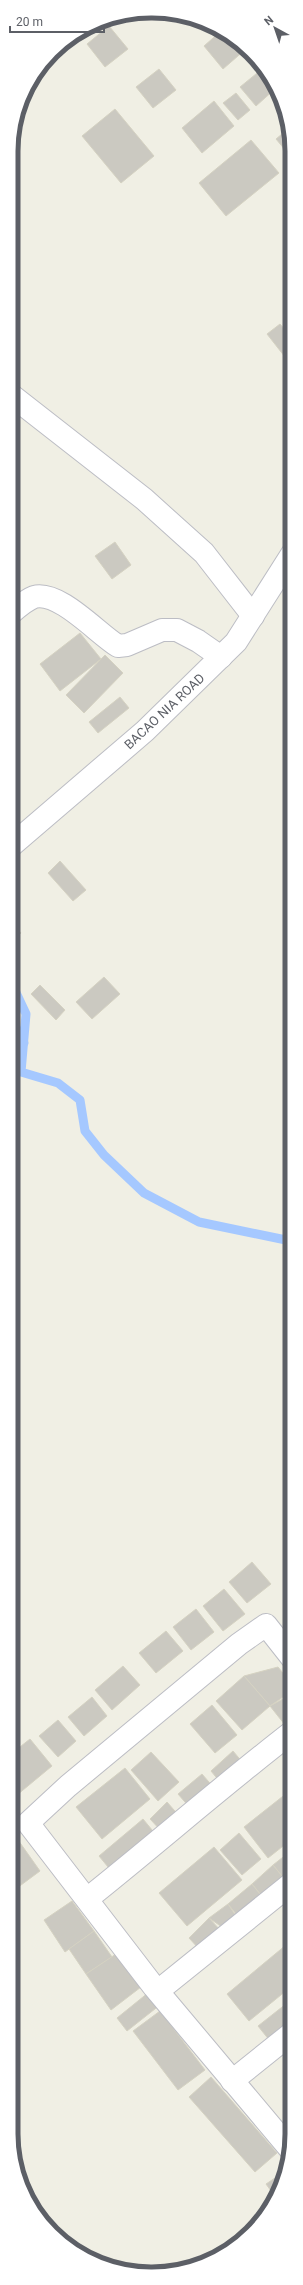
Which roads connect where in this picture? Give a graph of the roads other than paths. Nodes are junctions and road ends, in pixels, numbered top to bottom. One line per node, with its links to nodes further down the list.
1 (18, 400): 4 (street)
2 (285, 565): 4 (street, BACAO NIA ROAD)
3 (18, 608): 5 (street)
4 (253, 616): 5 (street, BACAO NIA ROAD)
5 (221, 657): 6 (street, BACAO NIA ROAD)
6 (18, 840)
7 (285, 1649): 10 (street)
8 (285, 1737): 10 (street)
9 (285, 1889): 11 (street)
10 (87, 1899): 11 (street)
11 (158, 1991): 13 (street)
12 (285, 2039): 13 (street)
13 (232, 2081): 14 (street)
14 (285, 2143)

